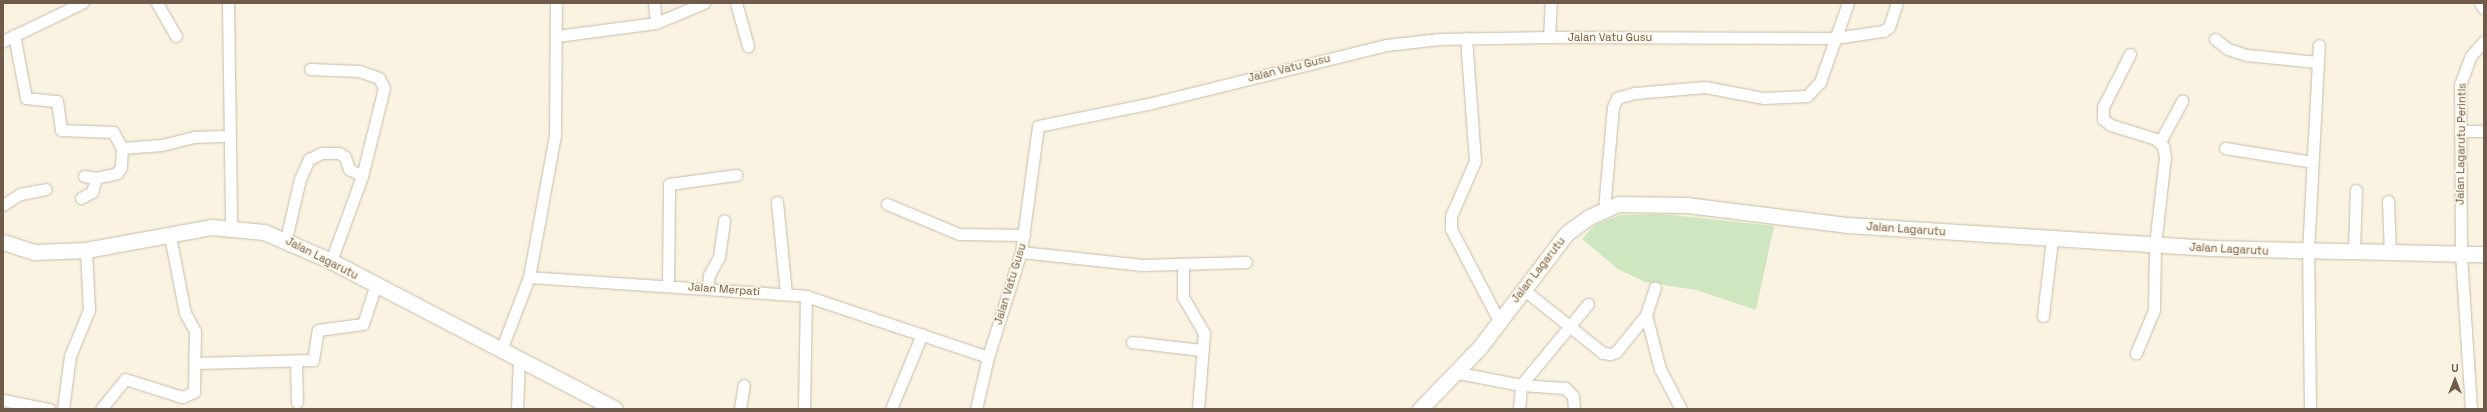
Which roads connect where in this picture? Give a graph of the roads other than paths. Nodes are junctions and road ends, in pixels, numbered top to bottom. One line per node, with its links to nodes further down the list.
1 (82, 3): 14 (street)
2 (157, 3): 15 (street)
3 (228, 3): 31 (street)
4 (556, 3): 16 (street)
5 (654, 3): 13 (street)
6 (704, 3): 13 (street)
7 (736, 3): 24 (street)
8 (1551, 3): 17 (street)
9 (1848, 3): 19 (street)
10 (1897, 3): 19 (street, Jalan Vatu Gusu)
11 (2480, 3): 12 (street)
12 (2484, 9)
13 (656, 23): 16 (street)
14 (14, 35): 21 (street); 33 (street)
15 (176, 36)
16 (557, 36): 66 (street)
17 (1549, 37): 18 (street, Jalan Vatu Gusu); 19 (street, Jalan Vatu Gusu)
18 (1466, 38): 50 (street, Jalan Vatu Gusu); 77 (street)
19 (1835, 38): 47 (street)
20 (2215, 39): 26 (street)
21 (3, 41)
22 (2484, 41): 29 (street, Jalan Lagarutu Perintis)
23 (2319, 45): 26 (street)
24 (748, 46)
25 (2130, 54): 32 (street)
26 (2317, 62): 35 (street)
27 (310, 69): 38 (street)
28 (2182, 101): 32 (street)
29 (2460, 131): 30 (street); 61 (street, Jalan Lagarutu Perintis)
30 (2484, 131)
31 (228, 136): 33 (street); 49 (street)
32 (2160, 142): 55 (street)
33 (122, 148): 39 (street)
34 (2225, 148): 35 (street)
35 (2312, 162): 58 (street)
36 (736, 175): 67 (street)
37 (84, 176): 39 (street)
38 (362, 176): 52 (street); 63 (street)
39 (96, 178): 42 (street)
40 (46, 189): 46 (street)
41 (2356, 190): 59 (street)
42 (81, 198)
43 (2388, 201): 60 (street)
44 (777, 202): 72 (street)
45 (886, 204): 50 (street)
46 (3, 205)
47 (1604, 209): 53 (street, Jalan Lagarutu); 71 (street, Jalan Lagarutu)
48 (724, 220): 70 (street)
49 (232, 226): 51 (street, Jalan Lagarutu); 52 (street, Jalan Lagarutu)
50 (1024, 235): 57 (street, Jalan Vatu Gusu)
51 (170, 236): 56 (street, Jalan Lagarutu); 87 (street)
52 (286, 239): 63 (street, Jalan Lagarutu)
53 (2052, 239): 55 (street, Jalan Lagarutu); 76 (street)
54 (3, 242): 56 (street, Jalan Lagarutu)
55 (2155, 245): 58 (street, Jalan Lagarutu); 83 (street)
56 (86, 250): 94 (street)
57 (1021, 252): 65 (street); 84 (street, Jalan Vatu Gusu)
58 (2308, 252): 59 (street, Jalan Lagarutu); 107 (street)
59 (2354, 252): 60 (street, Jalan Lagarutu)
60 (2390, 253): 61 (street, Jalan Lagarutu)
61 (2461, 254): 62 (street, Jalan Lagarutu); 108 (street, Jalan Lagarutu Perintis)
62 (2484, 254)
63 (331, 261): 68 (street, Jalan Lagarutu)
64 (1246, 262): 65 (street)
65 (1183, 265): 82 (street)
66 (529, 276): 67 (street, Jalan Merpati); 81 (street)
67 (668, 285): 70 (street, Jalan Merpati)
68 (375, 286): 81 (street, Jalan Lagarutu); 86 (street)
69 (1655, 287): 75 (street)
70 (708, 288): 72 (street, Jalan Merpati)
71 (1523, 289): 77 (street, Jalan Lagarutu); 78 (street)
72 (786, 294): 73 (street, Jalan Merpati)
73 (806, 296): 79 (street, Jalan Merpati); 99 (street)
74 (1588, 304): 78 (street)
75 (1646, 315): 78 (street); 106 (street)
76 (2044, 316)
77 (1499, 321): 88 (street, Jalan Lagarutu)
78 (1569, 326): 90 (street)
79 (922, 334): 84 (street, Jalan Merpati); 100 (street)
80 (1132, 342): 82 (street)
81 (501, 350): 85 (street, Jalan Lagarutu)
82 (1202, 350): 102 (street)
83 (2136, 354)
84 (988, 357): 101 (street, Jalan Vatu Gusu)
85 (519, 358): 96 (street); 97 (street, Jalan Lagarutu)
86 (296, 362): 87 (street); 92 (street)
87 (196, 363): 95 (street)
88 (1459, 373): 90 (street); 103 (street, Jalan Lagarutu)
89 (744, 384): 98 (street)
90 (1521, 385): 104 (street); 105 (street)
91 (3, 400): 93 (street)
92 (297, 402)
93 (49, 409)
94 (64, 409)
95 (101, 409)
96 (517, 409)
97 (615, 409)
98 (740, 409)
99 (804, 409)
100 (891, 409)
101 (976, 409)
102 (1198, 409)
103 (1420, 409)
104 (1519, 409)
105 (1574, 409)
106 (1681, 409)
107 (2310, 409)
108 (2471, 409)

